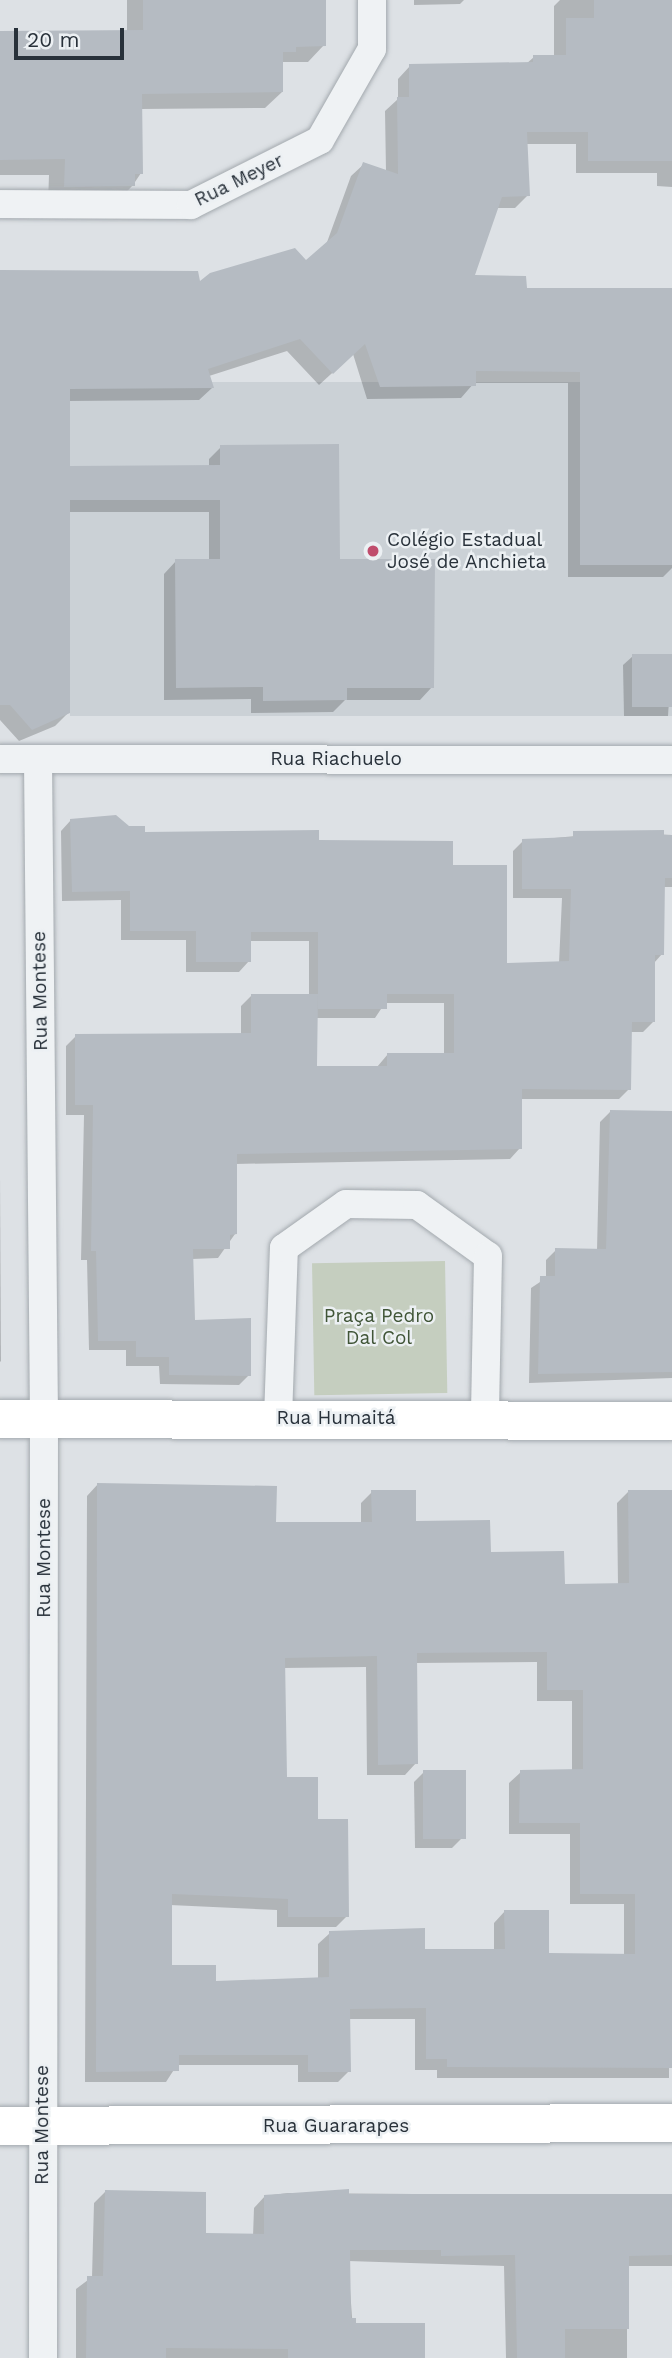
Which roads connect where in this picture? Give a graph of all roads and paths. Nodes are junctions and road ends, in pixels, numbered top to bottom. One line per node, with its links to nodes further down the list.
1 (372, 0): 2 (street, Rua Meyer)
2 (0, 204)
3 (0, 759): 4 (street, Rua Riachuelo)
4 (38, 759): 5 (street, Rua Riachuelo); 6 (street, Rua Montese)
5 (672, 760)
6 (44, 1416): 7 (main road, Rua Humaitá); 8 (main road, Rua Humaitá); 13 (street, Rua Montese)
7 (278, 1418): 9 (main road, Rua Humaitá); 9 (street)
8 (0, 1419)
9 (485, 1419): 10 (main road, Rua Humaitá)
10 (672, 1421)
11 (672, 2123): 13 (main road, Rua Guararapes)
12 (0, 2126): 13 (main road, Rua Guararapes)
13 (42, 2128): 14 (street, Rua Montese)
14 (43, 2358)

